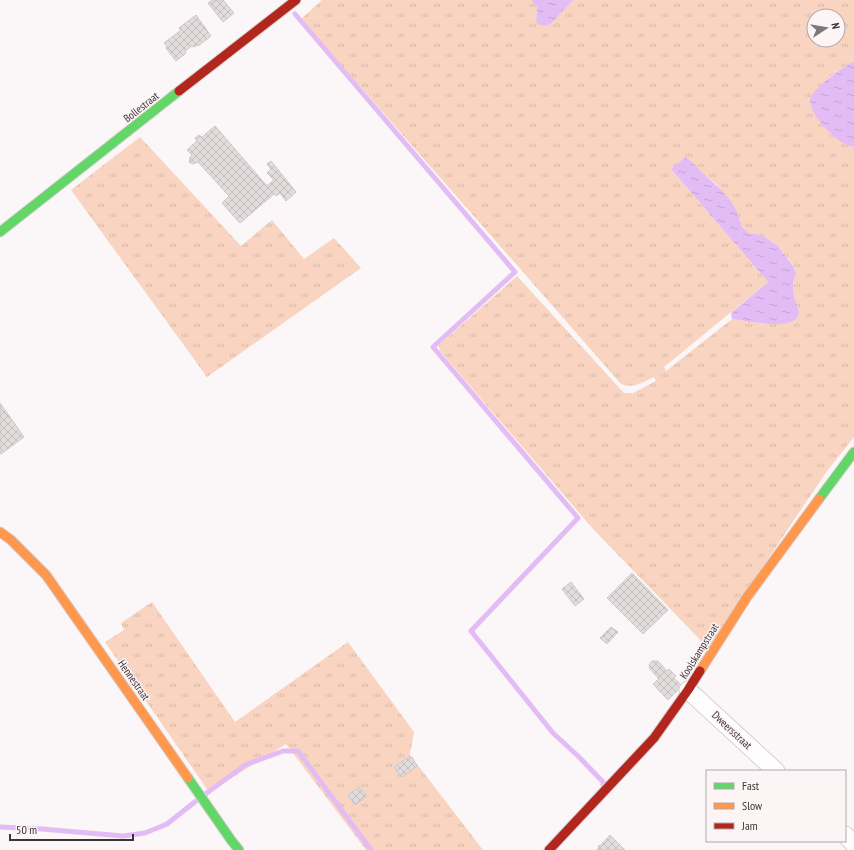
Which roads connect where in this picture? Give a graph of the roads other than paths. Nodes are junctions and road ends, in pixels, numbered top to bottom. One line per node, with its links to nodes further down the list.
1 (296, 0): 2 (street, Bollestraat)
2 (0, 232)
3 (854, 452): 5 (street, Koolskampstraat)
4 (0, 532): 9 (street, Hennestraat)
5 (688, 690): 6 (street, Dweersstraat); 10 (street, Koolskampstraat)
6 (775, 770)
7 (846, 836): 8 (street)
8 (854, 844)
9 (239, 850)
10 (549, 850)

